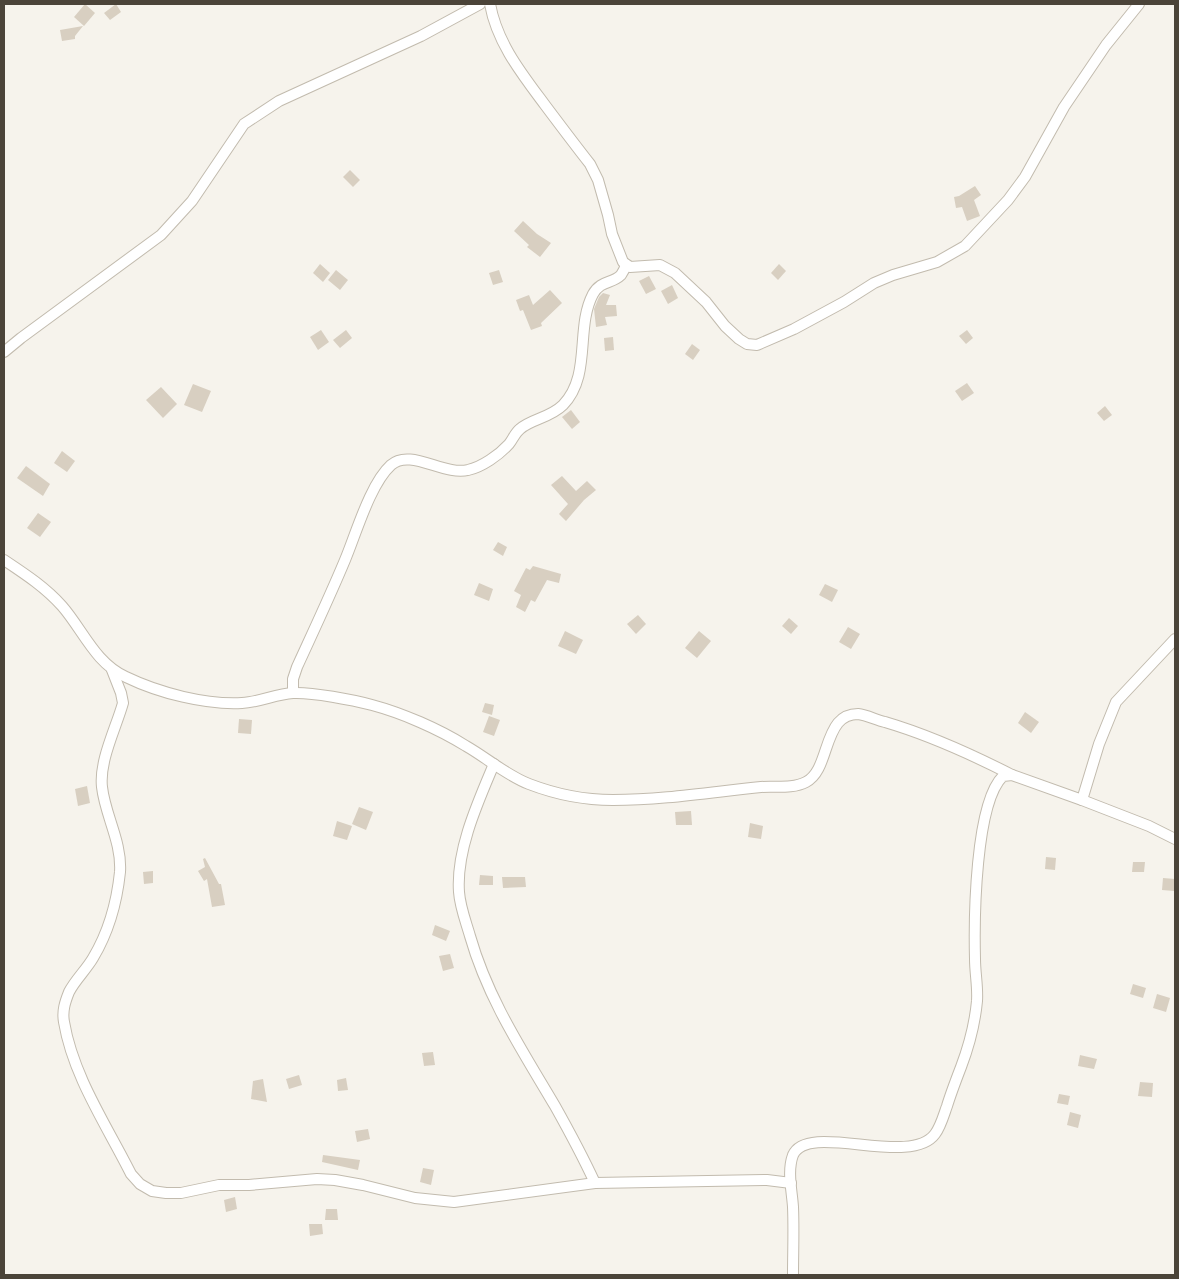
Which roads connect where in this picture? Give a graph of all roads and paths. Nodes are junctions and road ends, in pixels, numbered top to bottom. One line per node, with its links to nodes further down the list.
1 (480, 4): 5 (street)
2 (490, 4): 4 (street)
3 (1138, 4): 4 (street)
4 (626, 265): 9 (street)
5 (4, 352)
6 (4, 560): 8 (street)
7 (1175, 639): 12 (street)
8 (112, 670): 9 (street); 14 (street)
9 (293, 693): 10 (street)
10 (494, 764): 11 (street); 14 (street)
11 (1012, 775): 12 (street); 15 (street)
12 (1082, 800): 13 (street)
13 (1175, 839)
14 (595, 1183): 15 (street)
15 (791, 1183): 16 (street)
16 (793, 1275)

